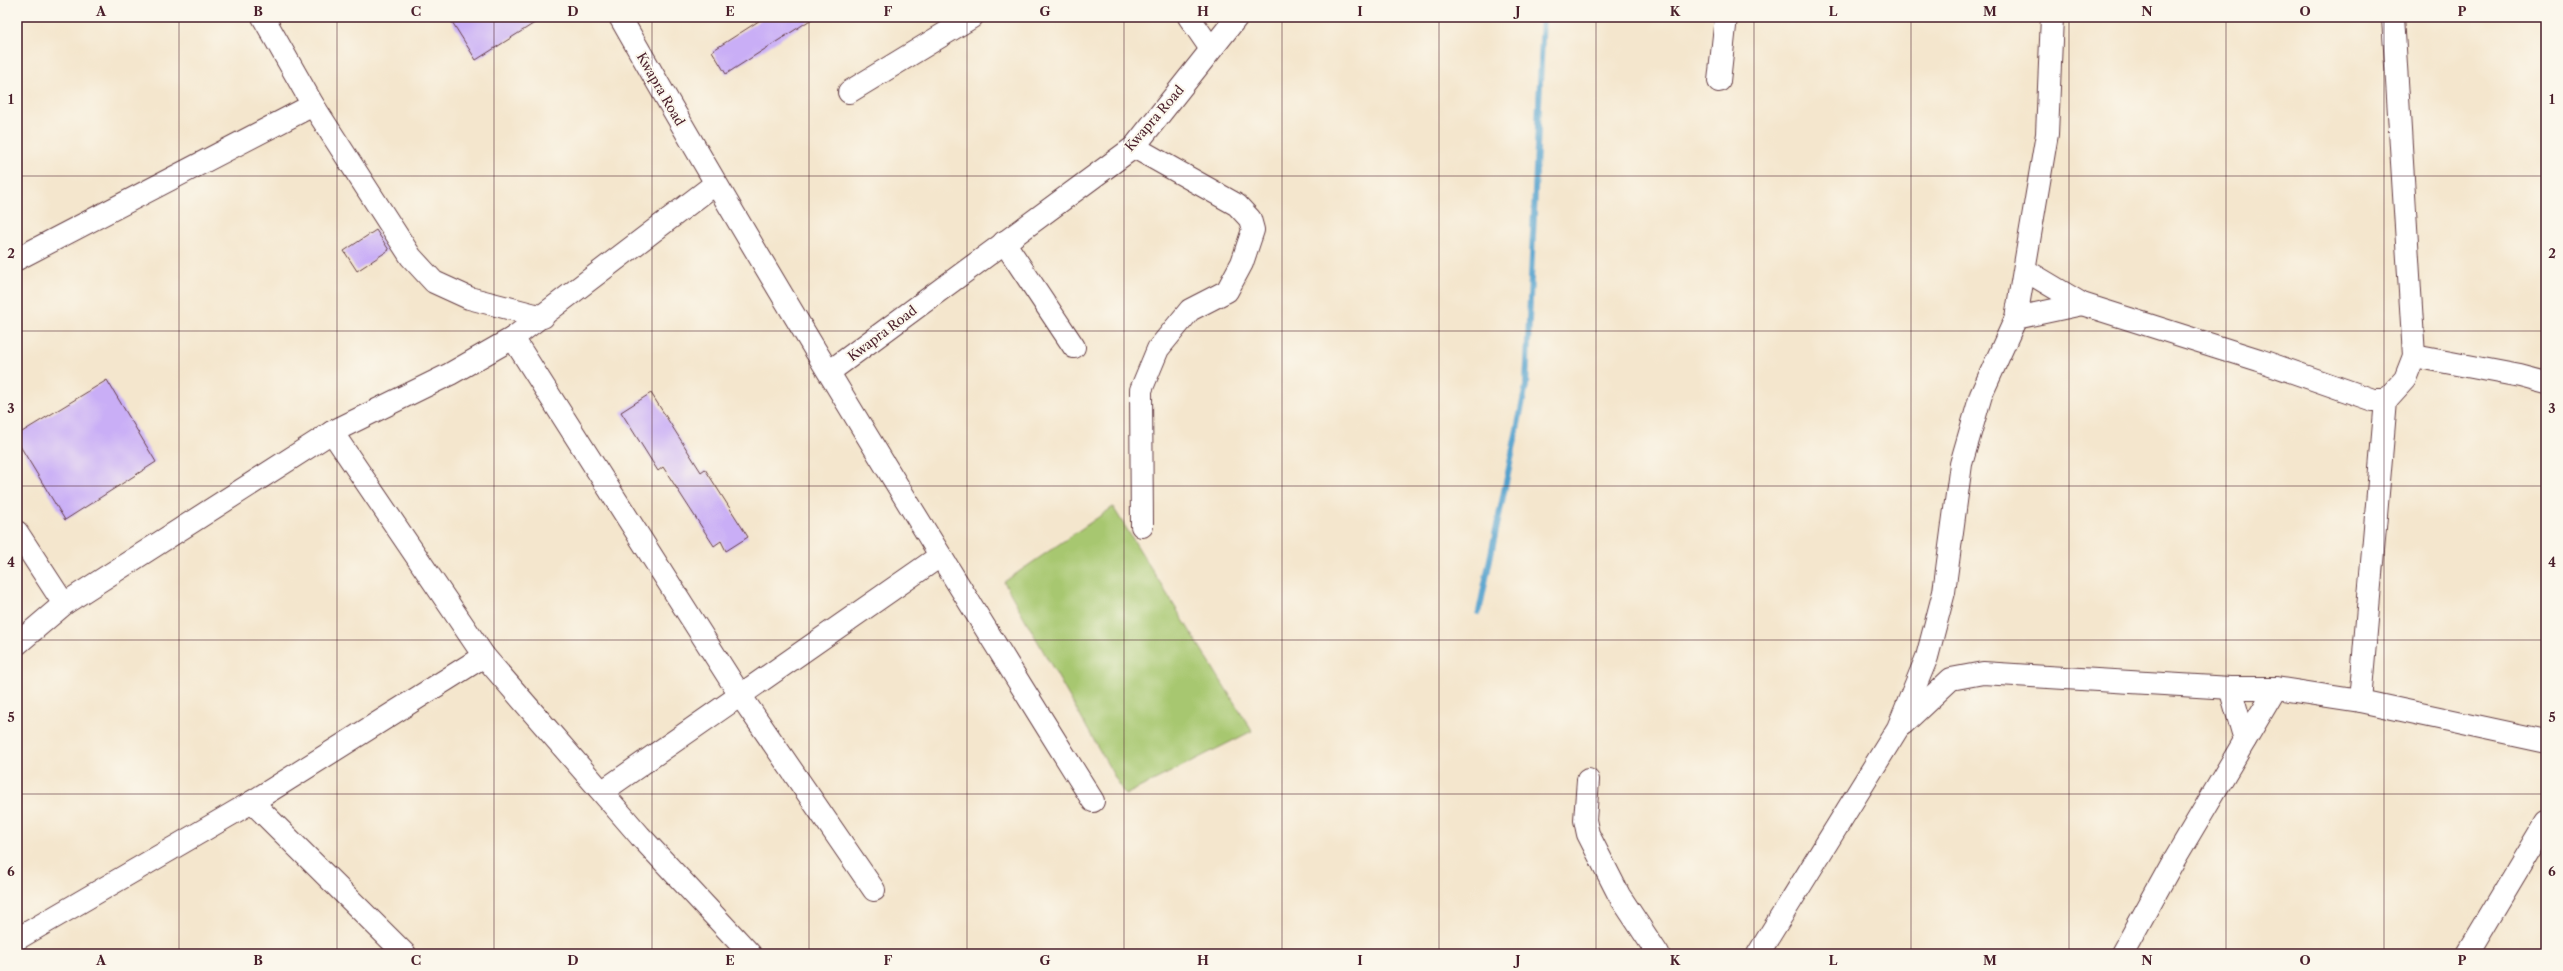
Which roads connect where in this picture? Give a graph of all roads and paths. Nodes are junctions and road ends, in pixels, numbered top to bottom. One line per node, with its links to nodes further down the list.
1 (263, 17): 12 (street)
2 (620, 17): 14 (street, Kwapra Road)
3 (972, 17): 11 (street)
4 (1189, 17): 9 (street)
5 (1237, 17): 9 (street, Kwapra Road)
6 (1726, 17): 10 (street)
7 (2052, 17): 17 (street)
8 (2393, 17): 23 (street)
9 (1211, 49): 13 (street, Kwapra Road)
10 (1718, 81)
11 (849, 92)
12 (313, 105): 16 (street); 19 (street)
13 (1134, 147): 15 (street, Kwapra Road); 28 (street)
14 (715, 184): 19 (street); 24 (street, Kwapra Road)
15 (1004, 242): 22 (street); 24 (street, Kwapra Road)
16 (17, 259)
17 (2025, 270): 18 (street); 20 (street)
18 (2082, 304): 20 (street); 26 (street)
19 (543, 317): 21 (street)
20 (2016, 318): 38 (street)
21 (513, 338): 27 (street); 36 (street)
22 (1074, 347)
23 (2414, 356): 25 (street); 26 (street)
24 (829, 372): 30 (street)
25 (2546, 383)
26 (2386, 400): 37 (street)
27 (332, 432): 31 (street); 33 (street)
28 (1142, 526)
29 (17, 532): 31 (street)
30 (940, 556): 36 (street); 43 (street)
31 (64, 604): 32 (street)
32 (17, 644)
33 (484, 656): 42 (street); 44 (street)
34 (2230, 688): 35 (street); 38 (street); 39 (street)
35 (2276, 688): 37 (street); 39 (street)
36 (740, 695): 42 (street); 46 (street)
37 (2360, 701): 40 (street)
38 (1898, 728): 51 (street)
39 (2245, 740): 52 (street)
40 (2546, 741)
41 (1588, 780): 50 (street)
42 (603, 791): 49 (street)
43 (1093, 801)
44 (252, 802): 47 (street); 48 (street)
45 (2546, 822): 53 (street)
46 (874, 890)
47 (17, 939)
48 (405, 954)
49 (750, 954)
50 (1658, 954)
51 (1758, 954)
52 (2122, 954)
53 (2467, 954)

